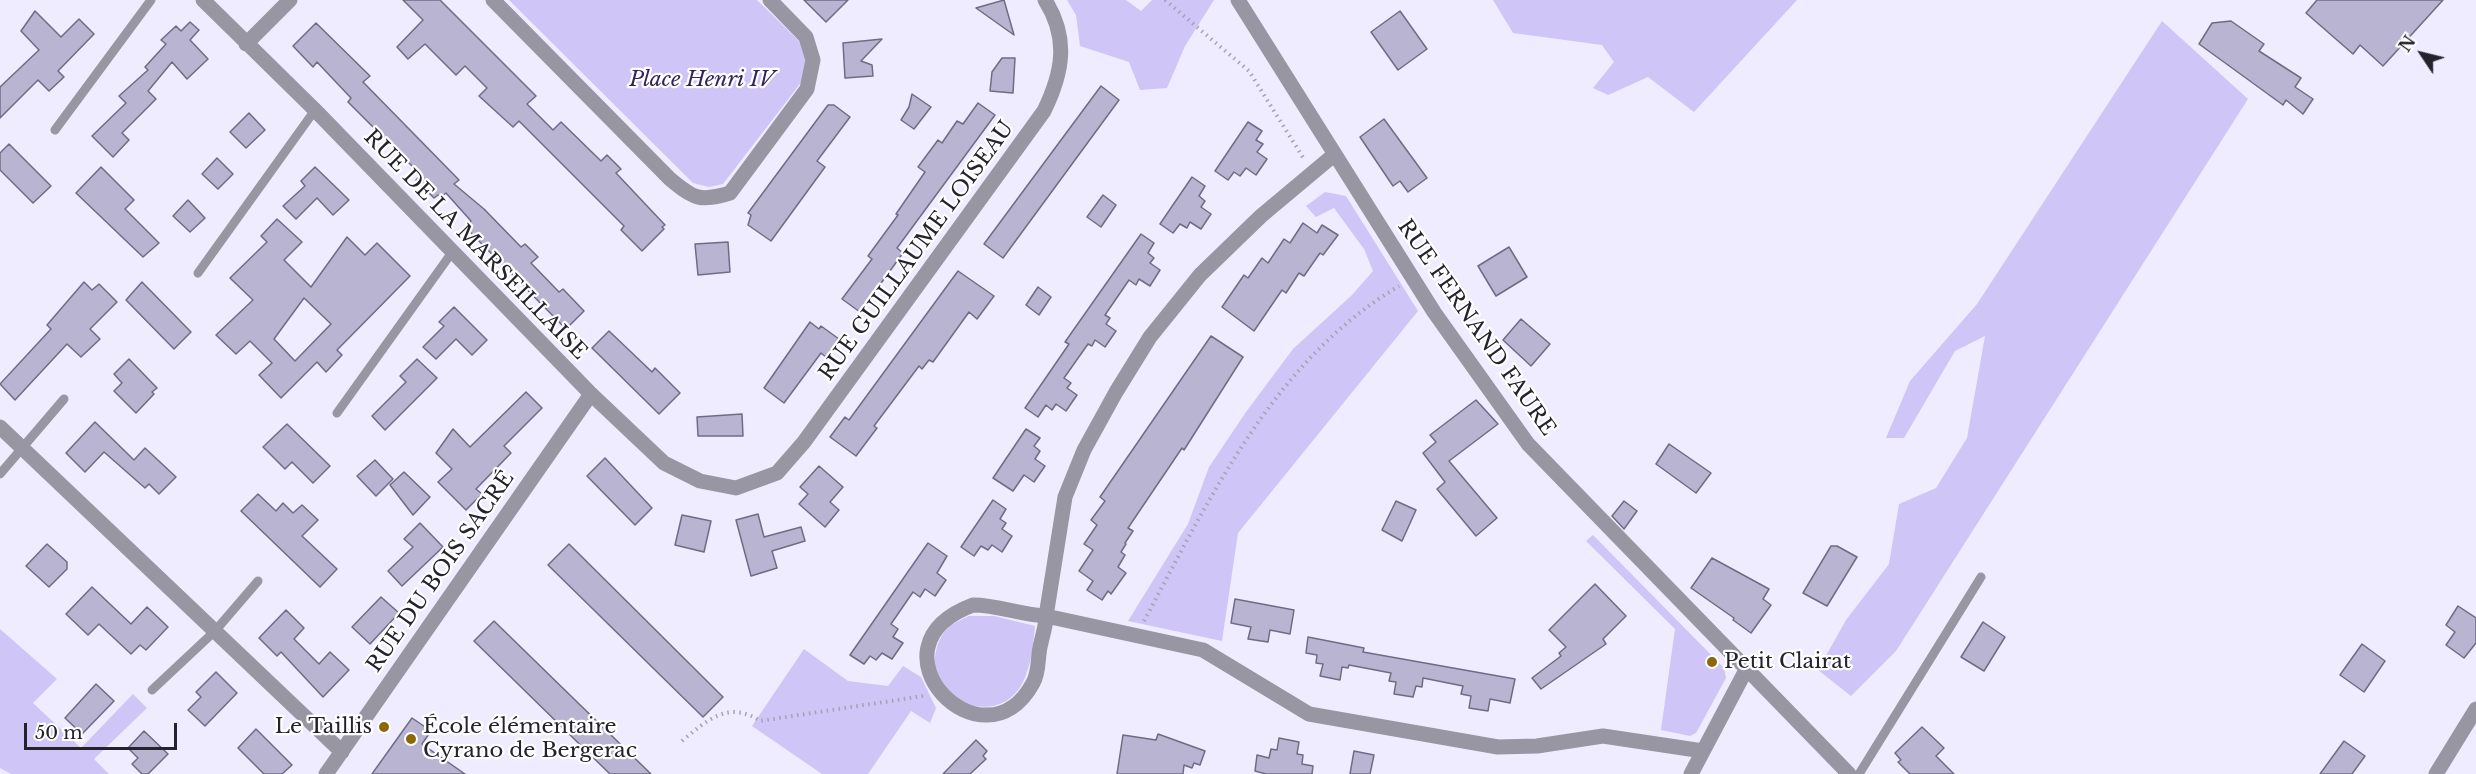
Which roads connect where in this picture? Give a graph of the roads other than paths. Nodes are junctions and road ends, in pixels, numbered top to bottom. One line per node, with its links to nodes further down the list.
1 (151, 0): 10 (lane)
2 (203, 0): 8 (street, RUE DE LA MARSEILLAISE)
3 (290, 0): 8 (street)
4 (493, 0): 5 (street)
5 (770, 0)
6 (1045, 0): 20 (street, RUE GUILLAUME LOISEAU)
7 (1238, 0): 11 (street, RUE FERNAND FAURE)
8 (246, 44): 9 (street, RUE DE LA MARSEILLAISE)
9 (315, 110): 12 (street, RUE DE LA MARSEILLAISE); 13 (lane)
10 (55, 130)
11 (1335, 154): 23 (street); 25 (street, RUE FERNAND FAURE)
12 (453, 251): 14 (street, RUE DE LA MARSEILLAISE); 16 (lane)
13 (198, 273)
14 (591, 394): 20 (street, RUE DE LA MARSEILLAISE); 29 (street, RUE DU BOIS SACRÉ)
15 (64, 399): 18 (lane)
16 (337, 413)
17 (0, 427): 18 (street)
18 (23, 449): 19 (lane); 24 (street)
19 (0, 474)
20 (736, 488)
21 (1981, 577): 33 (lane)
22 (258, 581): 24 (lane)
23 (1046, 616): 23 (street); 28 (street)
24 (215, 631): 26 (lane); 29 (street)
25 (1746, 670): 28 (street); 32 (street, RUE FERNAND FAURE)
26 (153, 690)
27 (2476, 709): 34 (street)
28 (1703, 751): 31 (street)
29 (342, 752): 30 (street, RUE DU BOIS SACRÉ)
30 (326, 774)
31 (1691, 774)
32 (1849, 774)
33 (1859, 774)
34 (2436, 774)

